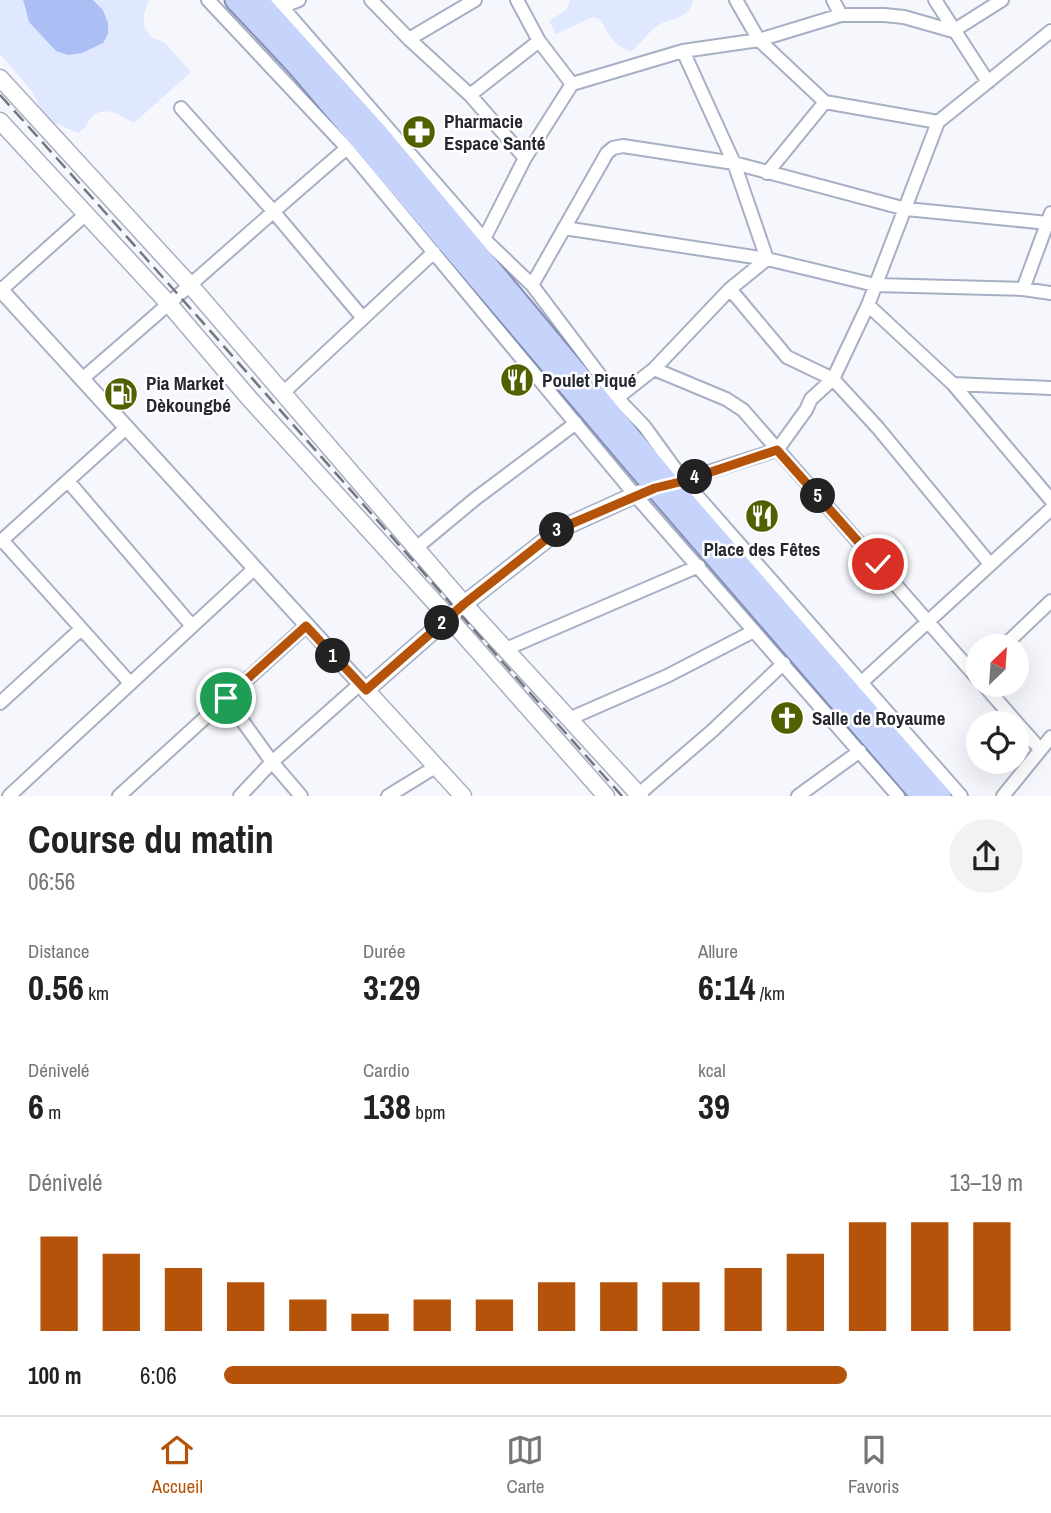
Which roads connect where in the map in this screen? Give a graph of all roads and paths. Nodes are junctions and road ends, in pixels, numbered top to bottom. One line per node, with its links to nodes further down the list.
1 (208, 0): 28 (street)
2 (235, 0): 61 (highway)
3 (258, 0): 61 (highway)
4 (299, 0): 12 (street)
5 (371, 0): 16 (street)
6 (475, 0): 16 (street)
7 (517, 0): 18 (street)
8 (736, 0): 17 (street)
9 (834, 0): 13 (street)
10 (935, 0): 14 (street)
11 (1002, 0): 14 (street)
12 (279, 3): 37 (street)
13 (841, 15): 14 (street); 17 (street)
14 (953, 31): 21 (street)
15 (1051, 31): 21 (street)
16 (409, 39): 23 (street)
17 (759, 40): 19 (street); 24 (street)
18 (539, 41): 22 (street); 23 (street)
19 (683, 51): 22 (street); 30 (street)
20 (0, 78): 42 (main road)
21 (988, 82): 27 (street)
22 (572, 84): 29 (street)
23 (470, 95): 29 (street)
24 (825, 102): 27 (street); 31 (street)
25 (181, 108): 33 (street)
26 (0, 121): 34 (main road)
27 (937, 122): 32 (street)
28 (347, 148): 33 (street); 38 (street)
29 (525, 158): 37 (street)
30 (734, 163): 31 (street); 36 (street); 39 (street)
31 (767, 173): 32 (street)
32 (906, 209): 35 (street); 41 (street)
33 (273, 211): 42 (street); 49 (street)
34 (86, 214): 45 (street); 47 (main road)
35 (1049, 218): 44 (street)
36 (564, 228): 39 (street); 40 (street)
37 (484, 239): 40 (street)
38 (434, 252): 49 (street); 57 (street)
39 (767, 259): 41 (street); 43 (street)
40 (532, 285): 56 (street)
41 (875, 285): 44 (street); 48 (street)
42 (191, 286): 47 (street); 55 (main road)
43 (730, 289): 50 (street); 52 (street)
44 (1023, 289): 46 (street)
45 (0, 290): 51 (street)
46 (1051, 293)
47 (169, 304): 51 (street); 72 (main road)
48 (868, 305): 52 (street); 53 (street)
49 (362, 317): 55 (street)
50 (654, 369): 56 (street); 59 (street)
51 (82, 379): 58 (street)
52 (833, 379): 59 (street); 67 (street)
53 (953, 384): 54 (street); 63 (street)
54 (1051, 388)
55 (284, 392): 66 (main road)
56 (617, 398): 61 (street)
57 (576, 422): 62 (street); 66 (street)
58 (126, 428): 60 (street); 69 (street)
59 (777, 450): 61 (street); 73 (street)
60 (68, 481): 65 (street); 74 (street)
61 (670, 484): 62 (main road); 82 (street); 106 (highway); 107 (highway)
62 (635, 495): 68 (street); 71 (main road)
63 (1051, 500)
64 (1051, 509): 67 (street)
65 (1, 541): 76 (street)
66 (416, 548): 71 (main road)
67 (990, 564): 73 (street)
68 (699, 566): 77 (street); 79 (street)
69 (254, 569): 74 (street); 75 (street)
70 (1051, 601): 78 (street)
71 (464, 604): 72 (main road); 79 (main road)
72 (449, 617): 84 (main road); 103 (main road)
73 (928, 621): 81 (street); 82 (street)
74 (192, 626): 83 (street)
75 (306, 626): 84 (street); 86 (street)
76 (81, 629): 83 (street); 87 (street)
77 (754, 631): 80 (street); 89 (street)
78 (1017, 634)
79 (506, 649): 89 (main road)
80 (784, 663): 93 (street); 96 (street)
81 (966, 664)
82 (862, 682): 108 (street)
83 (130, 683): 97 (street)
84 (363, 687): 94 (street); 95 (main road)
85 (995, 697): 88 (street)
86 (226, 698): 94 (street); 98 (street)
87 (0, 703)
88 (1007, 711)
89 (571, 718): 96 (main road)
90 (1029, 737): 92 (street)
91 (1051, 737): 92 (street)
92 (1040, 749): 109 (street)
93 (860, 751): 104 (street); 105 (street)
94 (272, 762): 99 (street); 100 (street)
95 (437, 766): 101 (street); 102 (main road)
96 (639, 795)
97 (9, 796)
98 (118, 796)
99 (240, 796)
100 (301, 796)
101 (388, 796)
102 (463, 796)
103 (606, 796)
104 (798, 796)
105 (898, 796)
106 (921, 796)
107 (941, 796)
108 (961, 796)
109 (1003, 796)

